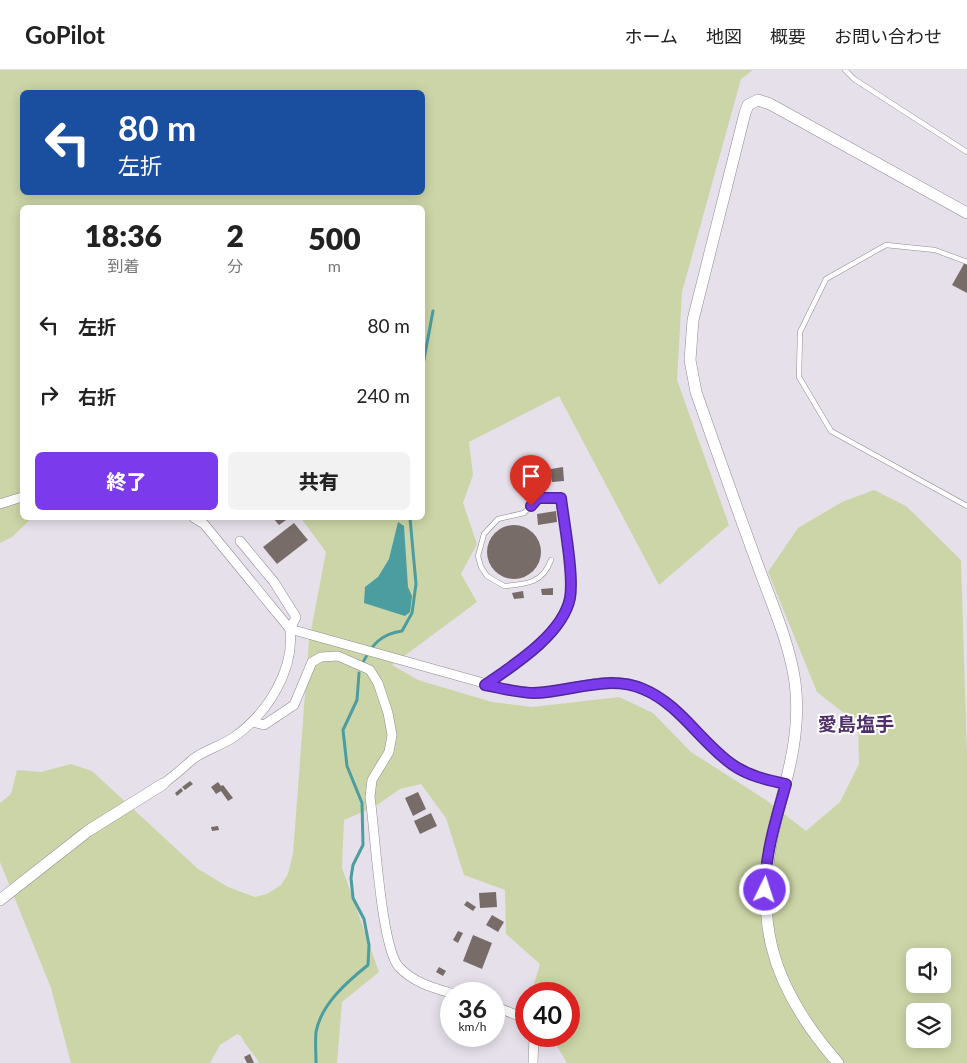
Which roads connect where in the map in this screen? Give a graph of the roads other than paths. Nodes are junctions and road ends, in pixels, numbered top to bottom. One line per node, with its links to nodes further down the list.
1 (845, 70): 2 (lane)
2 (967, 152)
3 (967, 213): 15 (street)
4 (967, 262): 7 (lane)
5 (20, 497): 6 (street)
6 (0, 504)
7 (967, 506)
8 (197, 520): 11 (street)
9 (240, 541): 11 (street)
10 (552, 560): 12 (lane)
11 (290, 628): 12 (street); 13 (street)
12 (485, 685): 15 (street)
13 (253, 722): 14 (street); 17 (street)
14 (163, 784): 16 (street)
15 (786, 784): 20 (street)
16 (0, 900)
17 (440, 989)
18 (534, 1047): 19 (street)
19 (533, 1063)
20 (838, 1063)

